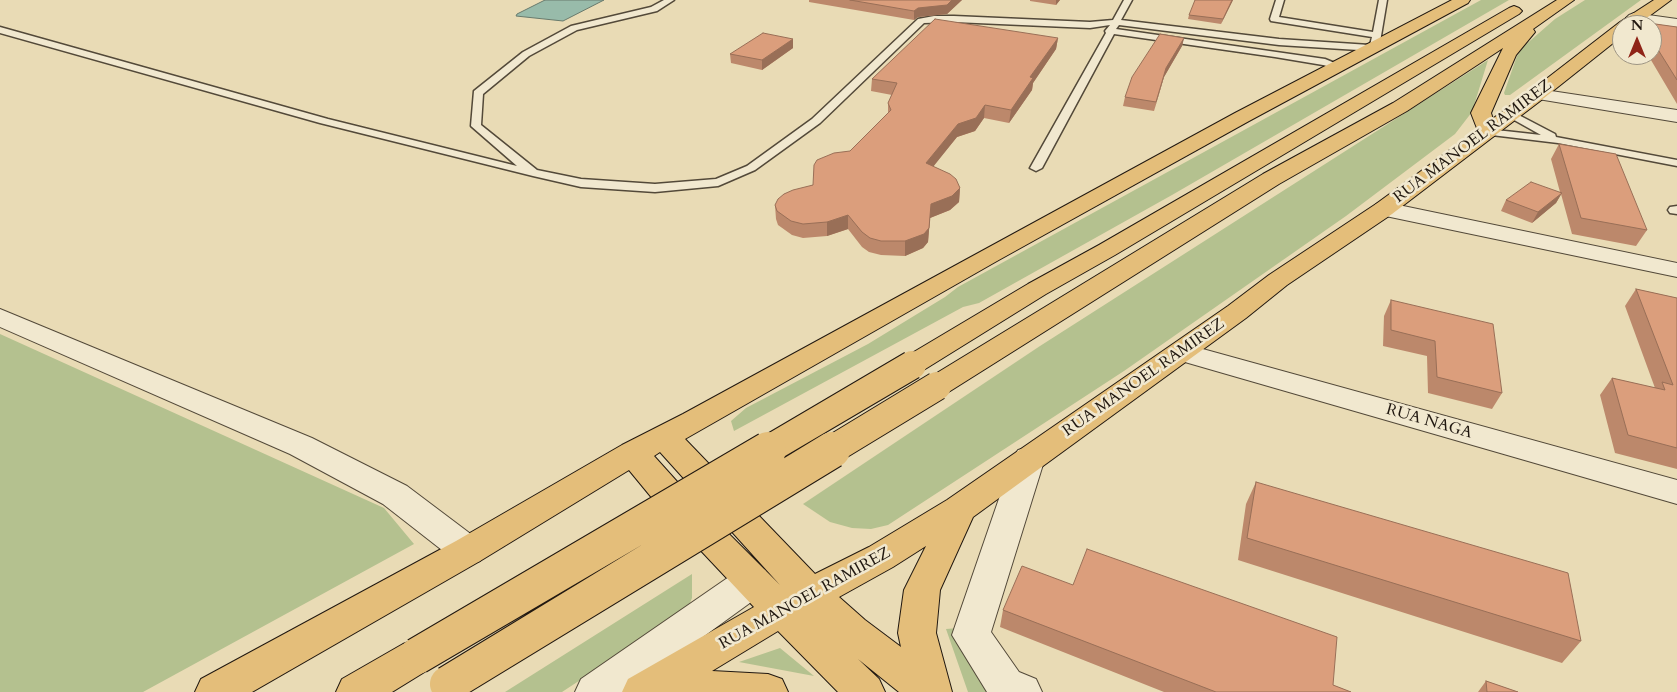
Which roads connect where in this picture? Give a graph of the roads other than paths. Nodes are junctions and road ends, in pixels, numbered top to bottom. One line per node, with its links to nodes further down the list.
1 (670, 0): 28 (lane)
2 (1128, 0): 10 (lane)
3 (1280, 0): 17 (lane)
4 (1383, 0): 17 (lane)
5 (1463, 0): 17 (main road)
6 (1567, 0): 8 (main road)
7 (1664, 0): 9 (main road, RUA MANOEL RAMIREZ)
8 (1526, 14): 24 (main road); 33 (main road)
9 (1642, 15)
10 (1116, 22): 13 (lane); 15 (lane); 18 (lane)
11 (1662, 24): 12 (street)
12 (1677, 24)
13 (1090, 25): 15 (lane); 28 (lane)
14 (0, 30): 28 (lane)
15 (1110, 32): 19 (lane); 27 (lane)
16 (1612, 36): 21 (main road, RUA MANOEL RAMIREZ)
17 (1375, 41): 18 (lane); 20 (main road)
18 (1279, 42): 19 (lane)
19 (1275, 54): 20 (lane)
20 (1337, 66): 34 (main road)
21 (1538, 94): 22 (main road, RUA MANOEL RAMIREZ); 23 (street)
22 (1511, 114): 24 (main road, RUA MANOEL RAMIREZ); 25 (lane)
23 (1677, 116)
24 (1487, 132): 25 (lane); 29 (main road, RUA MANOEL RAMIREZ)
25 (1558, 140): 26 (lane)
26 (1677, 163)
27 (1036, 168)
28 (533, 172)
29 (1384, 209): 30 (street); 32 (main road, RUA MANOEL RAMIREZ)
30 (1677, 270)
31 (0, 318): 39 (street)
32 (1180, 352): 36 (main road, RUA MANOEL RAMIREZ); 37 (street, RUA NAGA)
33 (925, 375): 42 (main road, bridge); 45 (main road, bridge)
34 (664, 437): 35 (main road); 41 (main road)
35 (633, 453): 39 (main road); 40 (main road)
36 (1029, 458): 38 (main road, RUA MANOEL RAMIREZ); 50 (street)
37 (1677, 492)
38 (959, 509): 41 (main road, RUA MANOEL RAMIREZ); 49 (main road)
39 (468, 551): 44 (main road)
40 (752, 581): 41 (main road); 46 (street)
41 (796, 602): 43 (main road, RUA MANOEL RAMIREZ); 48 (main road); 49 (main road)
42 (442, 688)
43 (648, 689): 47 (main road)
44 (214, 692)
45 (356, 692)
46 (595, 692)
47 (768, 692)
48 (865, 692)
49 (931, 692)
50 (1022, 692)

